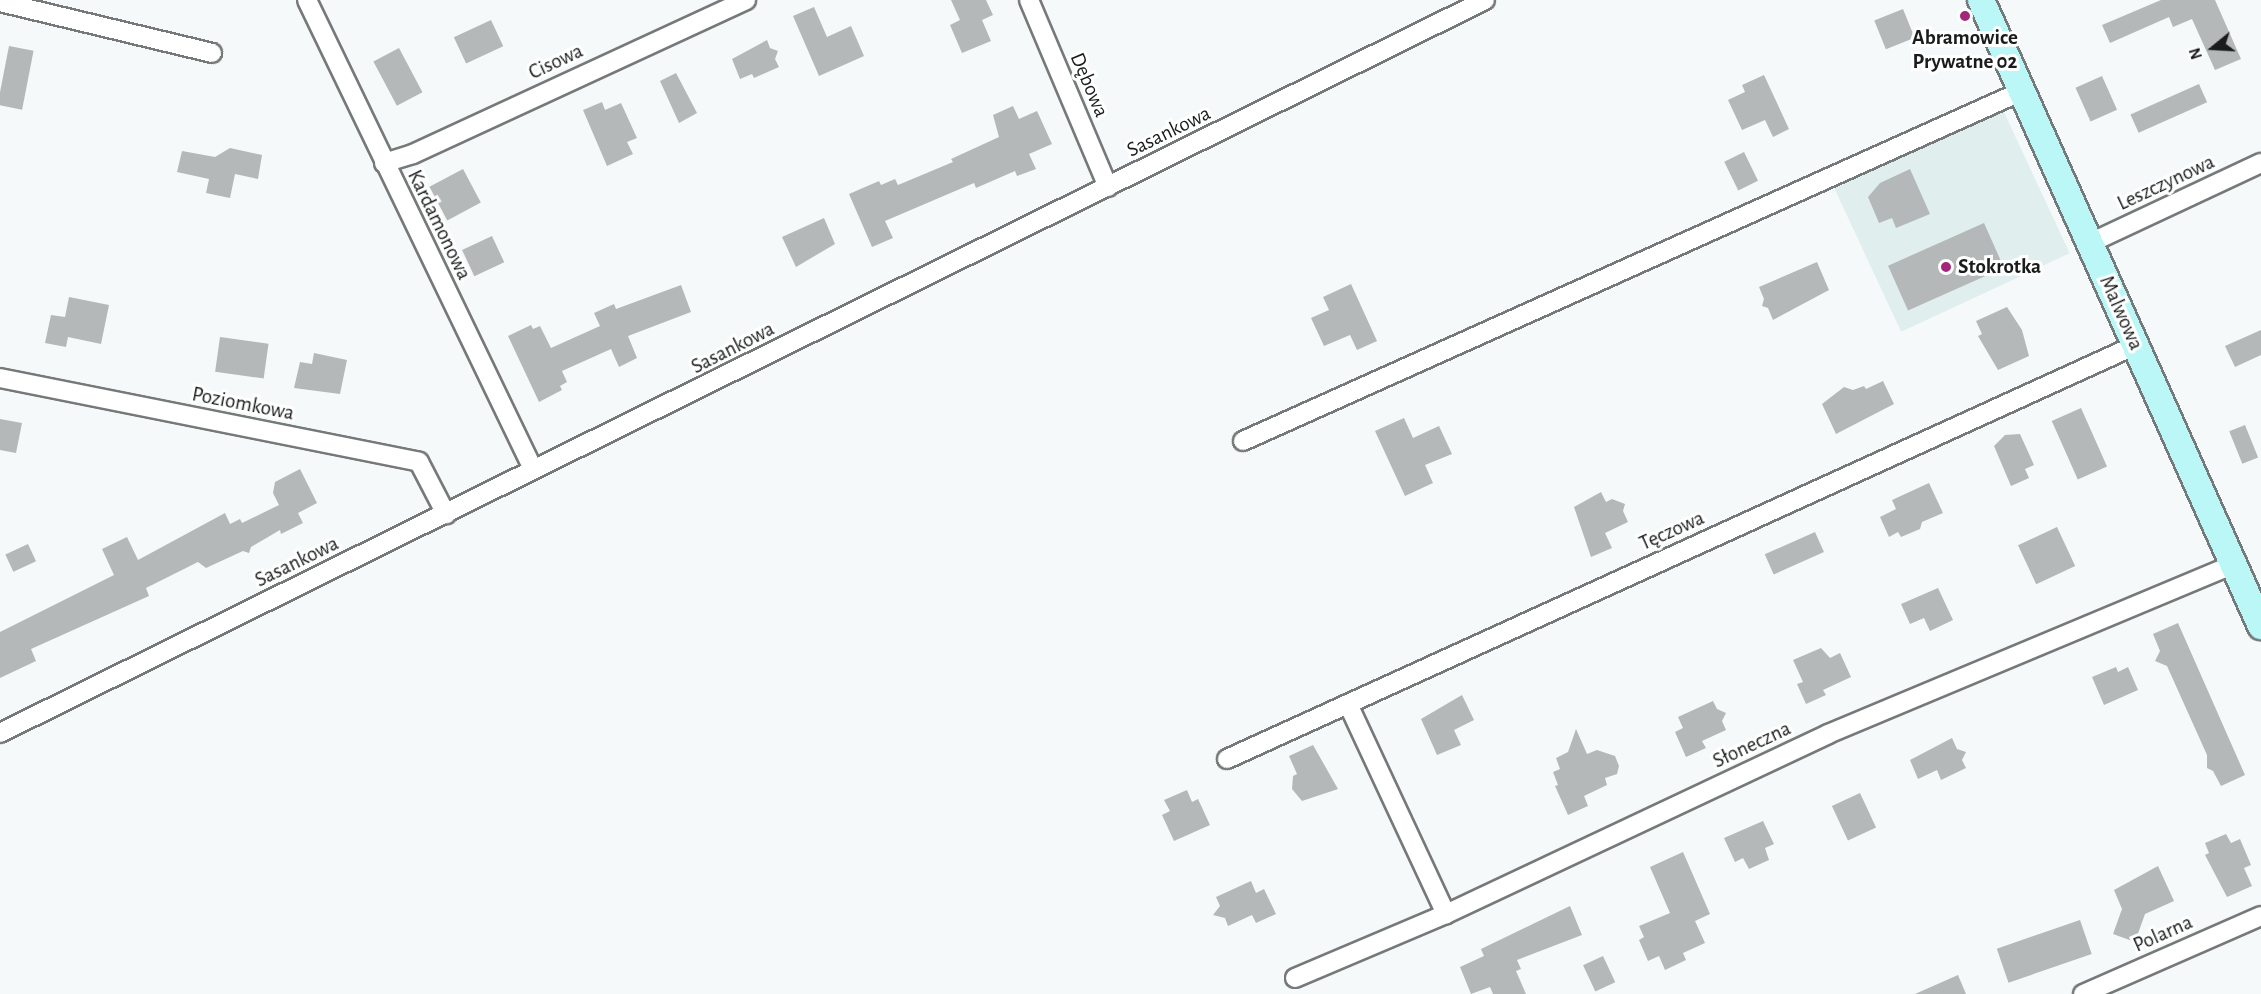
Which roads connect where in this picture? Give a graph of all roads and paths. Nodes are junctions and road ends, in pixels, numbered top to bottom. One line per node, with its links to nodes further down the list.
1 (307, 0): 9 (street, Kardamonowa)
2 (746, 0): 9 (street, Cisowa)
3 (1029, 0): 11 (street, Dębowa)
4 (1485, 0): 11 (street, Sasankowa)
5 (1981, 0): 8 (street, Malwowa)
6 (0, 2): 7 (street)
7 (212, 53)
8 (2022, 91): 12 (street, Malwowa); 15 (street)
9 (384, 163): 16 (street, Kardamonowa)
10 (2261, 164): 12 (street, Leszczynowa)
11 (1108, 187): 16 (street, Sasankowa)
12 (2090, 243): 13 (street, Malwowa)
13 (2136, 345): 18 (street, Malwowa); 20 (street, Tęczowa)
14 (0, 378): 17 (street, Poziomkowa)
15 (1243, 441)
16 (533, 469): 17 (street, Sasankowa)
17 (446, 514): 21 (street, Sasankowa)
18 (2234, 564): 19 (street, Malwowa); 23 (street, Słoneczna)
19 (2261, 626)
20 (1348, 704): 22 (street, Tęczowa); 23 (street)
21 (0, 733)
22 (1227, 759)
23 (1446, 914): 25 (street, Słoneczna)
24 (2261, 916): 26 (street, Polarna)
25 (1295, 978)
26 (2084, 994)

